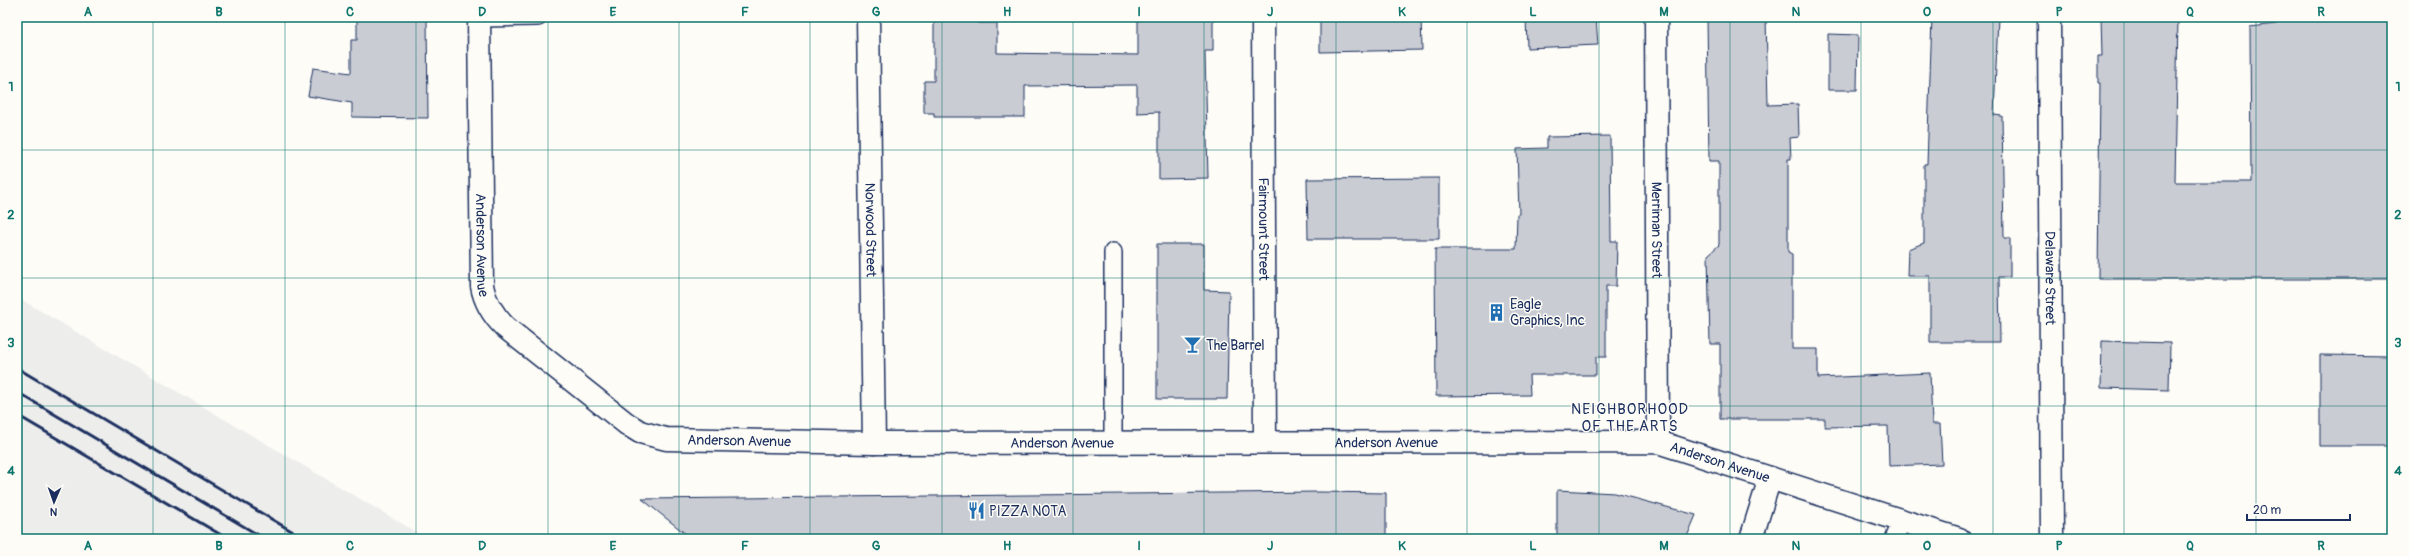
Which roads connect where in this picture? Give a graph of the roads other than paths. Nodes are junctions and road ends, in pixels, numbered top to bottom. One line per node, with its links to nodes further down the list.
1 (479, 17): 2 (lane); 11 (street, Anderson Avenue)
2 (538, 17)
3 (868, 17): 11 (street, Norwood Street)
4 (1263, 17): 9 (street, Fairmount Street)
5 (1656, 17): 10 (street, Merriman Street)
6 (2049, 17): 16 (street, Delaware Street)
7 (1113, 252): 8 (lane)
8 (1114, 442): 9 (street, Anderson Avenue); 11 (street, Anderson Avenue)
9 (1264, 442): 10 (street, Anderson Avenue)
10 (1658, 442): 12 (street, Anderson Avenue)
11 (874, 443)
12 (1770, 478): 13 (street, Anderson Avenue); 14 (street)
13 (1898, 530): 15 (street, Anderson Avenue)
14 (1751, 539)
15 (1959, 539)
16 (2052, 539)

